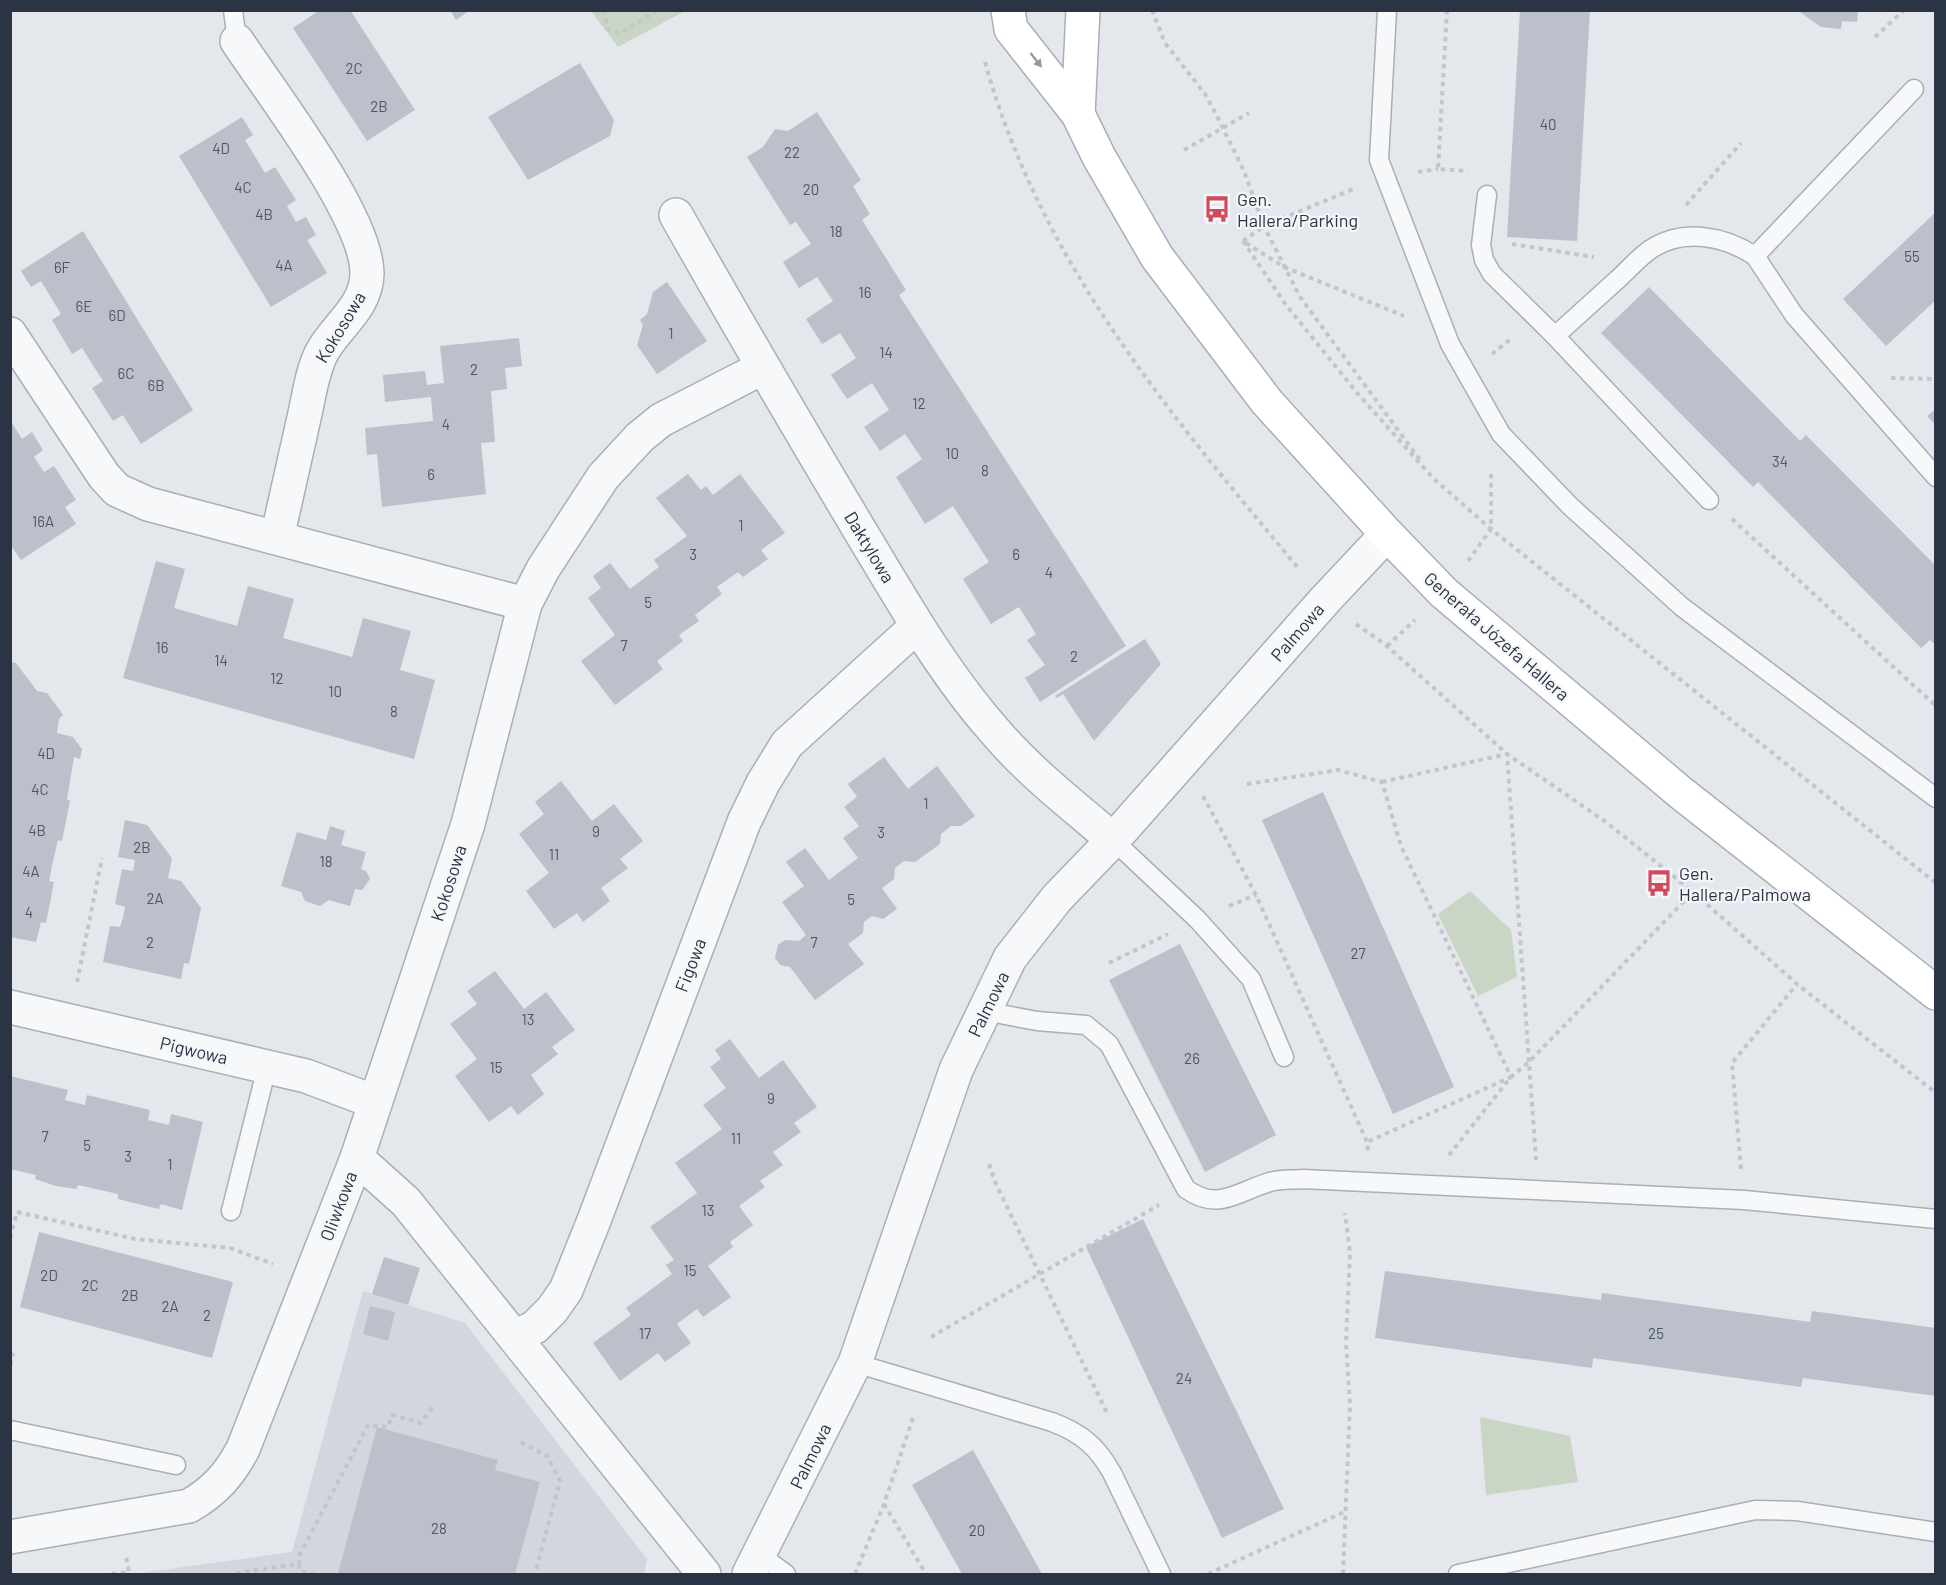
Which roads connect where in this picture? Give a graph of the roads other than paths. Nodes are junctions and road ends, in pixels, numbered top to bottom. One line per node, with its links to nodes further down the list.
1 (1008, 10): 6 (main road, Generała Józefa Hallera, one-way to 6)
2 (1083, 10): 6 (main road, Generała Józefa Hallera)
3 (1387, 10): 19 (lane)
4 (235, 26): 16 (street, Kokosowa)
5 (1914, 88): 9 (lane)
6 (1078, 114): 15 (main road, Generała Józefa Hallera)
7 (1486, 195): 11 (lane)
8 (676, 215): 12 (street, Daktylowa)
9 (1755, 256): 11 (lane); 13 (lane)
10 (10, 334): 16 (street)
11 (1555, 336): 14 (lane)
12 (762, 368): 17 (street, Kokosowa); 18 (street, Daktylowa)
13 (1935, 477)
14 (1708, 500)
15 (1387, 534): 20 (street, Palmowa); 21 (main road, Generała Józefa Hallera)
16 (277, 538): 17 (street)
17 (525, 604): 26 (street, Kokosowa)
18 (918, 626): 20 (street, Daktylowa); 30 (street, Figowa)
19 (1935, 798)
20 (1113, 840): 23 (street, Palmowa); 24 (lane)
21 (1935, 993)
22 (10, 1007): 25 (street, Pigwowa)
23 (984, 1011): 29 (lane); 31 (street, Palmowa)
24 (1284, 1057)
25 (267, 1067): 26 (street, Pigwowa); 28 (lane)
26 (375, 1102): 27 (street, Kokosowa)
27 (357, 1158): 30 (street, Oliwkowa); 35 (street, Oliwkowa)
28 (231, 1211)
29 (1935, 1219)
30 (515, 1337): 37 (street, Oliwkowa)
31 (855, 1363): 36 (street, Palmowa); 39 (lane)
32 (10, 1430): 33 (lane)
33 (176, 1465)
34 (1935, 1532): 40 (lane)
35 (10, 1537)
36 (755, 1564): 38 (lane)
37 (704, 1575)
38 (786, 1575)
39 (1161, 1575)
40 (1458, 1575)

